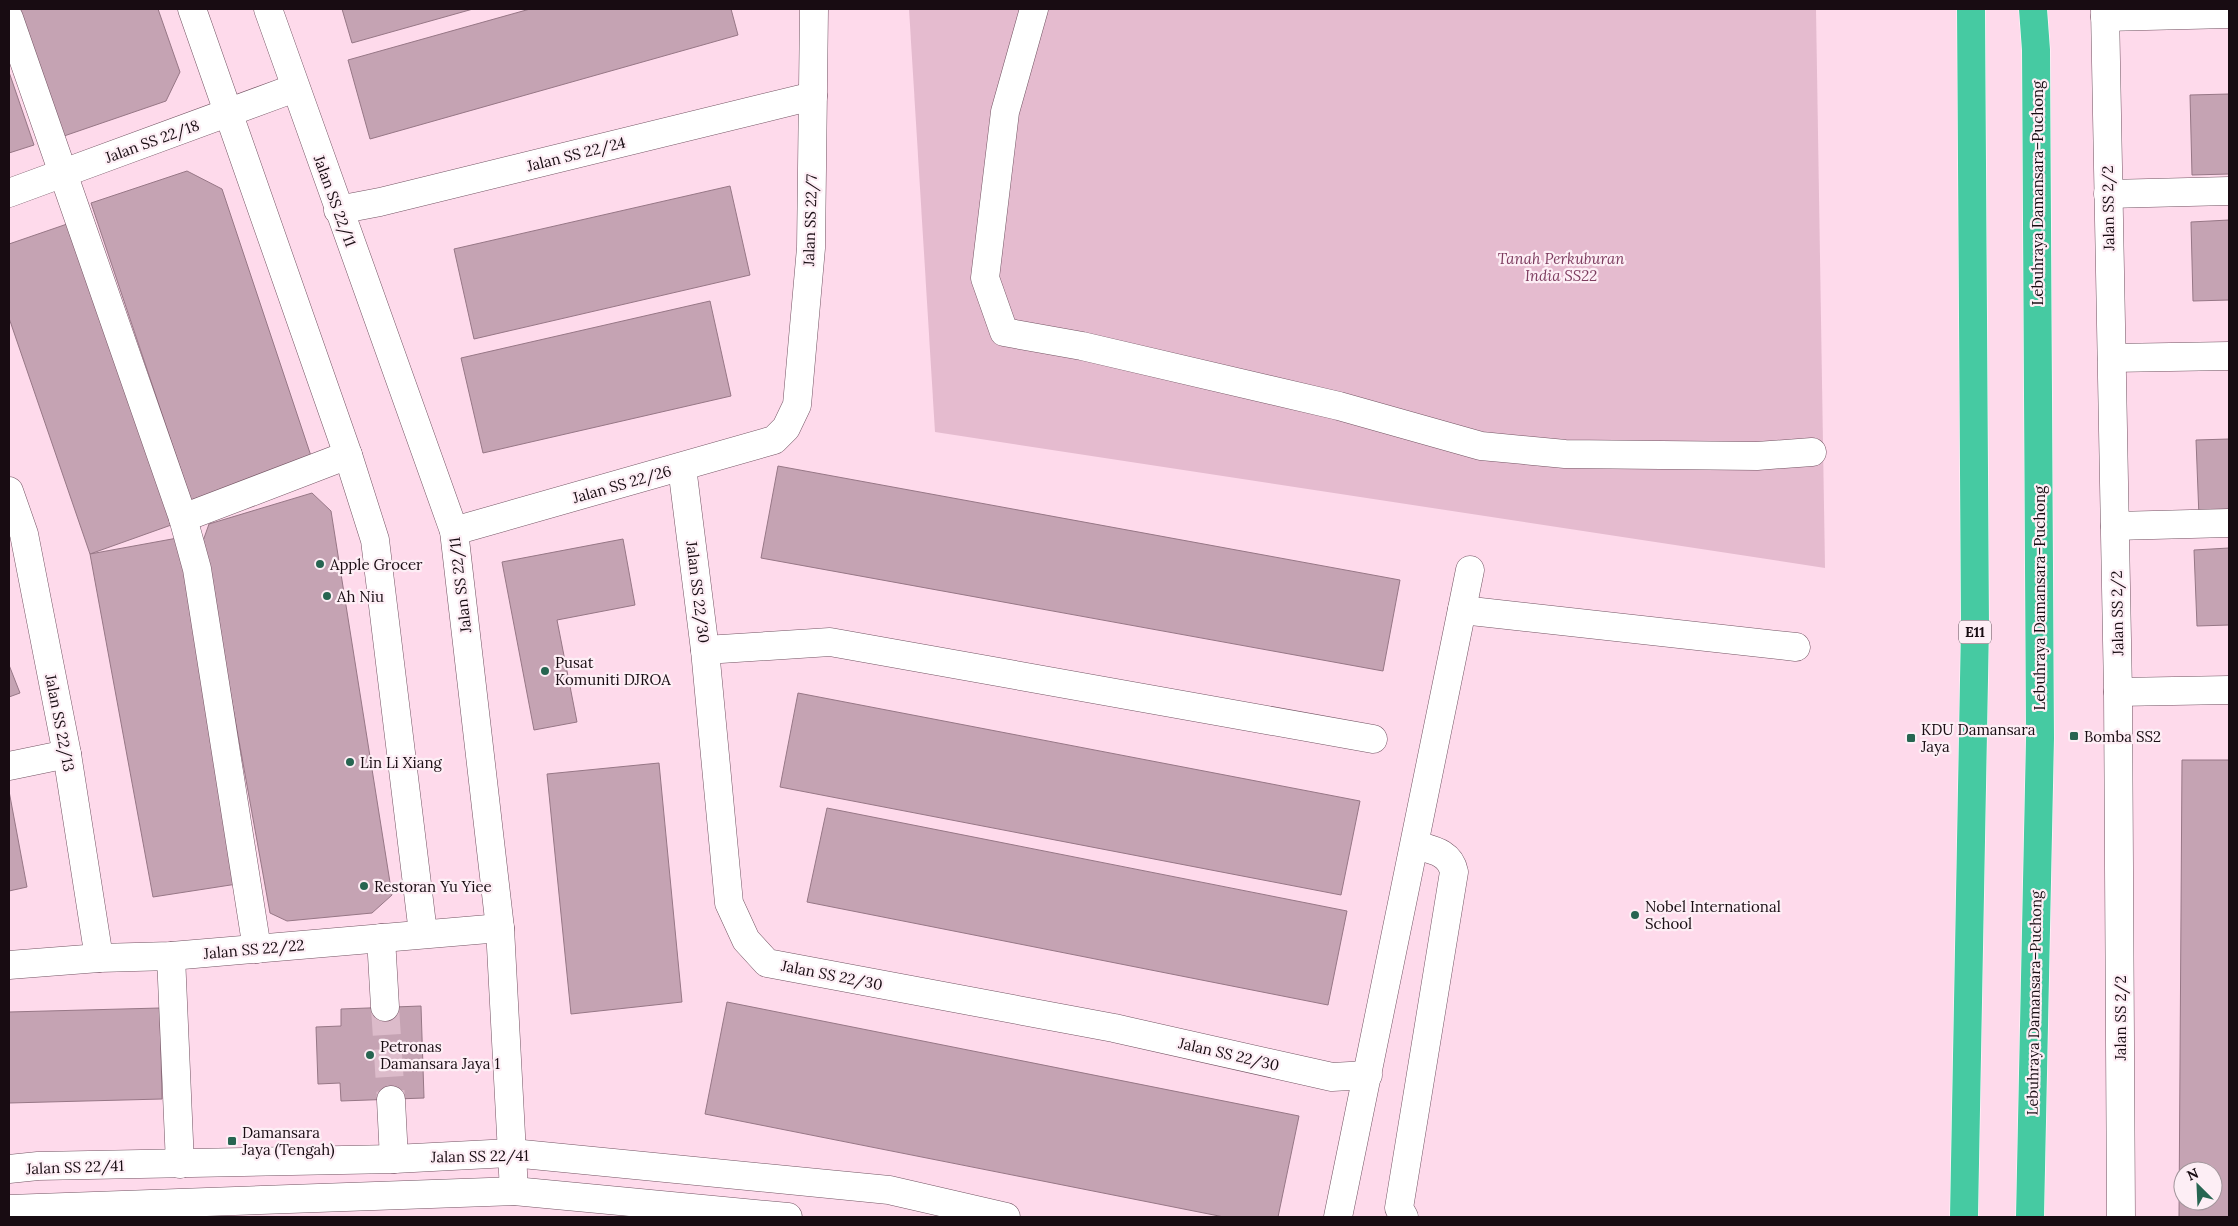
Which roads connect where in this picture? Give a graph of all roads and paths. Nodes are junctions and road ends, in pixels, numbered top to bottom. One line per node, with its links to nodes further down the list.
1 (192, 9): 16 (street)
2 (268, 9): 14 (street, Jalan SS 22/11)
3 (814, 9): 15 (street, Jalan SS 22/7)
4 (1034, 9): 25 (street)
5 (1964, 9): 12 (highway)
6 (1971, 9): 12 (highway, E11)
7 (2032, 9): 13 (highway, Lebuhraya Damansara–Puchong)
8 (2038, 9): 13 (highway)
9 (2105, 13): 10 (street); 20 (street, Jalan SS 2/2)
10 (2229, 14)
11 (9, 18): 17 (street)
12 (1970, 47): 67 (highway, E11)
13 (2036, 50): 62 (highway, Lebuhraya Damansara–Puchong)
14 (295, 88): 16 (street, Jalan SS 22/18); 21 (street, Jalan SS 22/11)
15 (813, 96): 21 (street, Jalan SS 22/24); 24 (street, Jalan SS 22/7)
16 (229, 113): 17 (street, Jalan SS 22/18); 26 (street)
17 (63, 173): 19 (street, Jalan SS 22/18); 29 (street)
18 (2229, 191): 20 (street)
19 (9, 193)
20 (2108, 194): 23 (street, Jalan SS 2/2)
21 (338, 210): 32 (street, Jalan SS 22/11)
22 (2229, 356): 23 (street)
23 (2112, 358): 31 (street, Jalan SS 2/2)
24 (786, 428): 27 (street, Jalan SS 22/26)
25 (1812, 452)
26 (348, 455): 29 (street); 45 (street)
27 (682, 467): 32 (street, Jalan SS 22/26); 37 (street, Jalan SS 22/30)
28 (9, 491): 33 (street, Jalan SS 22/13)
29 (183, 518): 47 (street)
30 (2229, 523): 31 (street)
31 (2115, 526): 39 (street, Jalan SS 2/2)
32 (454, 531): 44 (street, Jalan SS 22/11)
33 (16, 536): 41 (street, Jalan SS 22/13)
34 (1470, 570): 35 (street)
35 (1462, 610): 36 (street); 43 (street)
36 (1796, 647)
37 (705, 650): 40 (street); 52 (street, Jalan SS 22/30)
38 (2229, 690): 39 (street)
39 (2118, 692): 68 (street, Jalan SS 2/2)
40 (1373, 739)
41 (67, 754): 42 (street); 49 (street, Jalan SS 22/13)
42 (9, 766)
43 (1415, 845): 52 (street); 66 (street)
44 (500, 928): 45 (street, Jalan SS 22/22); 54 (street, Jalan SS 22/11)
45 (423, 933): 46 (street, Jalan SS 22/22)
46 (381, 938): 47 (street, Jalan SS 22/22); 51 (street)
47 (257, 949): 48 (street, Jalan SS 22/22)
48 (171, 956): 49 (street, Jalan SS 22/22); 56 (street)
49 (99, 958): 50 (street, Jalan SS 22/22)
50 (9, 964)
51 (385, 1007)
52 (1368, 1075): 65 (street)
53 (391, 1100): 55 (street)
54 (512, 1153): 55 (street, Jalan SS 22/41); 59 (street, Jalan SS 22/11); 64 (street, Jalan SS 22/41)
55 (394, 1160): 56 (street, Jalan SS 22/41)
56 (180, 1164): 57 (street, Jalan SS 22/41)
57 (38, 1166): 58 (street, Jalan SS 22/41); 61 (street)
58 (9, 1169)
59 (514, 1191): 61 (street); 63 (street)
60 (9, 1209): 61 (street)
61 (42, 1213)
62 (2030, 1213)
63 (788, 1217)
64 (1006, 1217)
65 (1338, 1217)
66 (1404, 1217)
67 (1964, 1217)
68 (2121, 1217)

